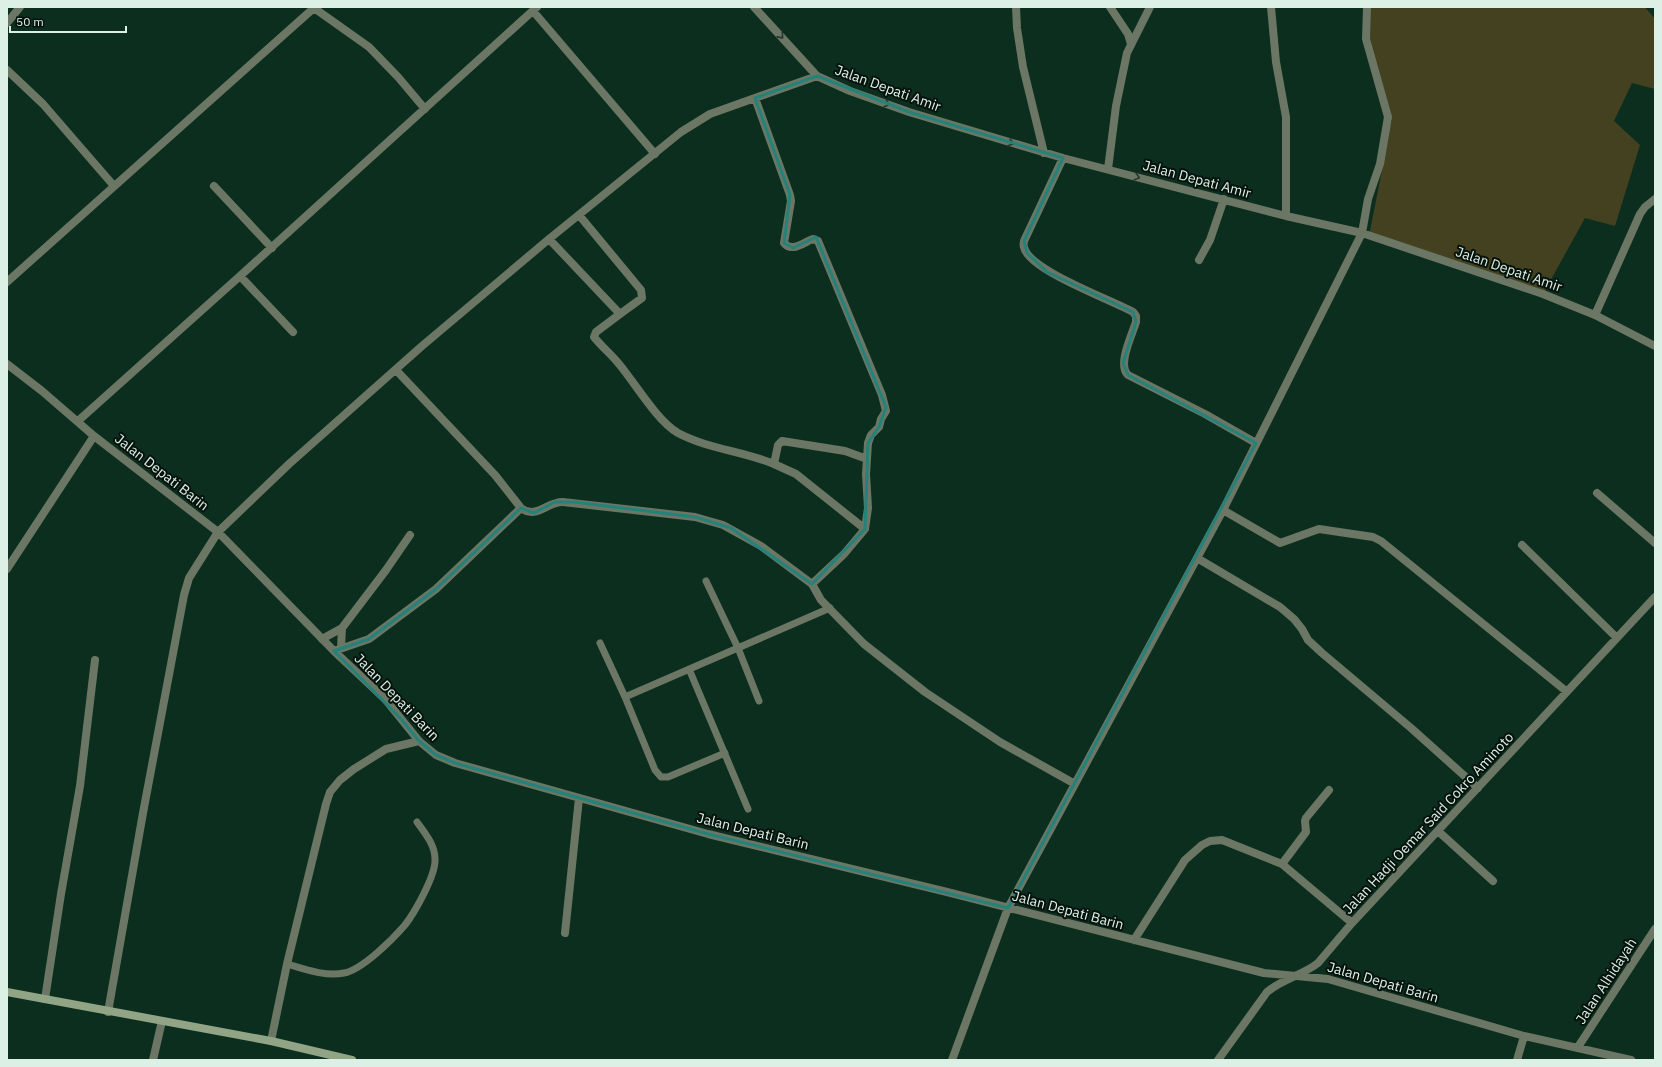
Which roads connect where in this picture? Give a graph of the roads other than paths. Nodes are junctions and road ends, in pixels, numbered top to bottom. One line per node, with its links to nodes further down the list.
1 (20, 7): 10 (street)
2 (754, 7): 13 (street, Jalan Depati Amir, one-way to 13)
3 (1016, 7): 16 (street)
4 (1110, 7): 11 (street)
5 (1150, 7): 11 (street)
6 (1271, 7): 25 (street)
7 (1367, 7): 26 (street)
8 (314, 8): 15 (street); 20 (street)
9 (535, 9): 15 (street); 17 (street)
10 (7, 23)
11 (1131, 44): 19 (street)
12 (7, 70): 20 (street)
13 (817, 76): 14 (street); 16 (street, Jalan Depati Amir, one-way to 16)
14 (755, 98): 17 (street); 41 (street)
15 (425, 109): 28 (street)
16 (1044, 153): 18 (street, Jalan Depati Amir)
17 (655, 154): 24 (street)
18 (1063, 158): 19 (street, Jalan Depati Amir); 40 (street)
19 (1108, 169): 22 (street, Jalan Depati Amir, one-way to 22)
20 (114, 186): 31 (street)
21 (214, 186): 28 (street)
22 (1224, 199): 25 (street, Jalan Depati Amir); 29 (street)
23 (1655, 199): 33 (street)
24 (579, 215): 27 (street); 32 (street)
25 (1286, 216): 26 (street, Jalan Depati Amir)
26 (1362, 233): 33 (street, Jalan Depati Amir); 40 (street)
27 (549, 239): 32 (street); 37 (street)
28 (272, 248): 30 (street)
29 (1199, 260)
30 (240, 276): 34 (street); 38 (street)
31 (7, 282)
32 (620, 314): 42 (street)
33 (1595, 315): 35 (street, Jalan Depati Amir)
34 (293, 332)
35 (1655, 346)
36 (7, 364): 38 (street, Jalan Depati Barin)
37 (396, 370): 44 (street); 47 (street)
38 (78, 421): 39 (street, Jalan Depati Barin)
39 (94, 436): 47 (street, Jalan Depati Barin); 52 (street)
40 (1256, 443): 45 (street)
41 (867, 459): 42 (street); 46 (street)
42 (774, 464): 46 (street)
43 (1597, 493): 49 (street)
44 (521, 508): 54 (street); 62 (street)
45 (1223, 510): 51 (street); 65 (street)
46 (866, 529): 54 (street)
47 (218, 532): 59 (street, Jalan Depati Barin); 88 (street)
48 (410, 535): 57 (street)
49 (1655, 543)
50 (1522, 545): 58 (street)
51 (1197, 558): 70 (street); 71 (street)
52 (7, 568)
53 (706, 581): 61 (lane)
54 (812, 584): 56 (street)
55 (1655, 597): 58 (street, Jalan Hadji Oemar Said Cokro Aminoto)
56 (830, 608): 61 (lane); 70 (street)
57 (342, 628): 59 (street); 62 (street)
58 (1617, 638): 65 (street, Jalan Hadji Oemar Said Cokro Aminoto)
59 (322, 639): 62 (street, Jalan Depati Barin)
60 (600, 643): 66 (lane)
61 (738, 648): 64 (lane); 67 (lane)
62 (337, 650): 68 (street, Jalan Depati Barin)
63 (95, 660): 87 (street)
64 (689, 669): 66 (lane); 69 (lane)
65 (1566, 691): 71 (street, Jalan Hadji Oemar Said Cokro Aminoto)
66 (625, 697): 69 (lane)
67 (759, 702)
68 (419, 741): 73 (street, Jalan Depati Barin); 84 (street)
69 (725, 753): 74 (lane)
70 (1075, 784): 79 (street)
71 (1478, 788): 76 (street, Jalan Hadji Oemar Said Cokro Aminoto)
72 (1329, 790): 77 (street)
73 (579, 798): 79 (street, Jalan Depati Barin); 82 (street)
74 (748, 809)
75 (417, 822): 84 (lane)
76 (1438, 831): 78 (street); 80 (street, Jalan Hadji Oemar Said Cokro Aminoto)
77 (1282, 864): 80 (street); 83 (street)
78 (1493, 882)
79 (1008, 908): 83 (street, Jalan Depati Barin); 95 (street)
80 (1352, 923): 85 (street, Jalan Hadji Oemar Said Cokro Aminoto)
81 (1655, 929): 92 (street, Jalan Alhidayah)
82 (565, 933)
83 (1134, 940): 85 (street, Jalan Depati Barin)
84 (287, 964): 91 (street)
85 (1296, 975): 90 (street, Jalan Depati Barin); 96 (street, Jalan Hadji Oemar Said Cokro Aminoto)
86 (7, 992): 87 (main road)
87 (45, 999): 88 (main road)
88 (108, 1012): 89 (main road)
89 (162, 1021): 91 (main road); 93 (street)
90 (1524, 1036): 92 (street, Jalan Depati Barin); 97 (street)
91 (271, 1041): 94 (main road)
92 (1578, 1047): 98 (street, Jalan Depati Barin)
93 (153, 1060)
94 (352, 1060)
95 (952, 1060)
96 (1218, 1060)
97 (1517, 1060)
98 (1632, 1060)

